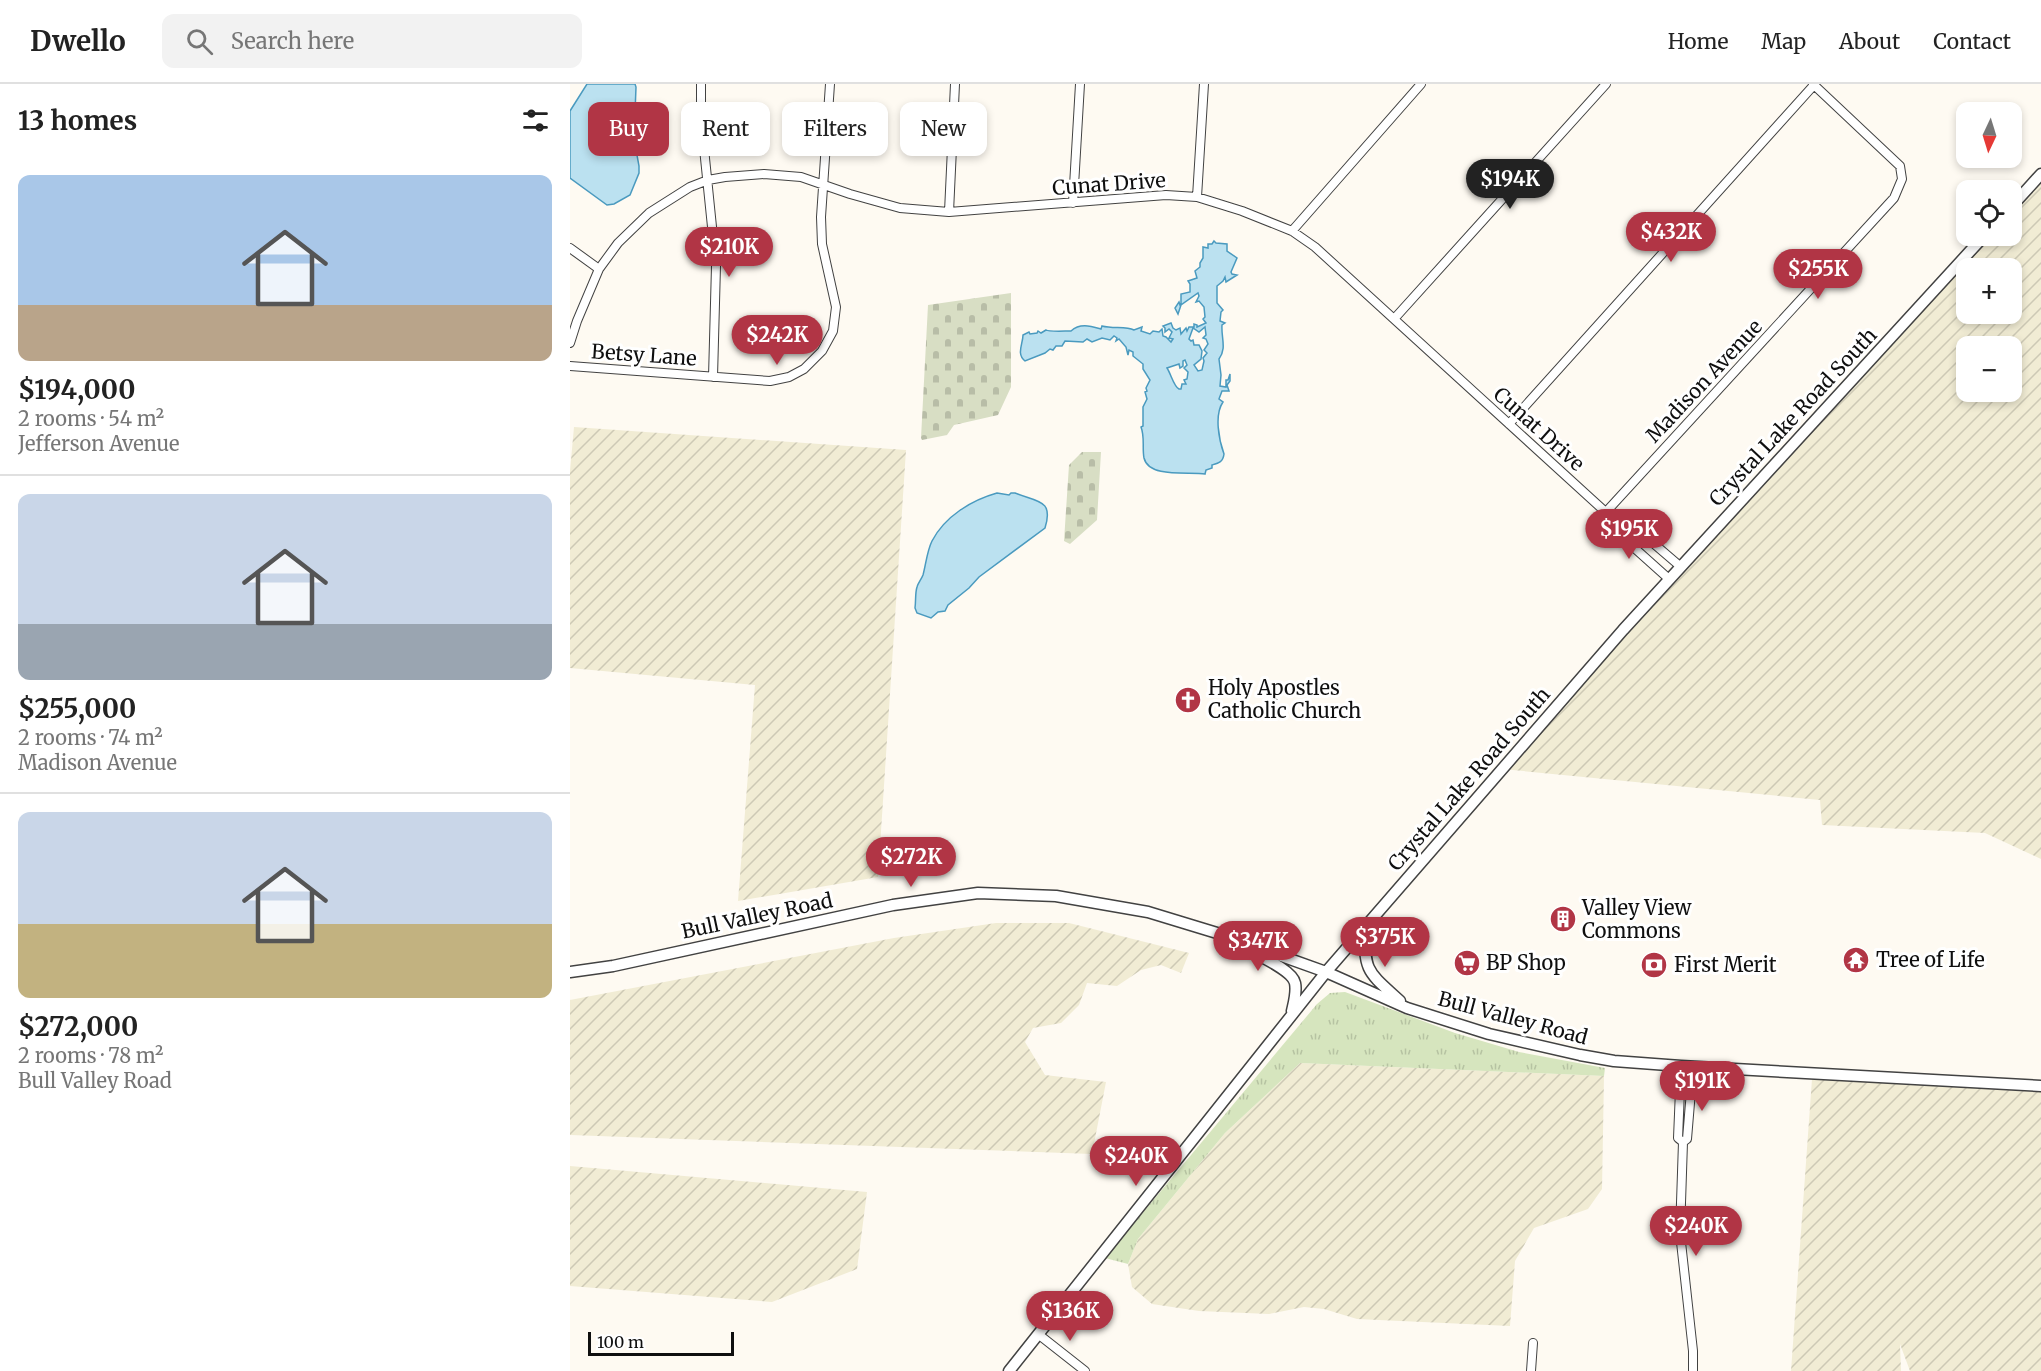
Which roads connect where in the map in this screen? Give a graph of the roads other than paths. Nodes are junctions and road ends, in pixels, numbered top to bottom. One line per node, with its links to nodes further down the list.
1 (701, 84): 10 (street)
2 (830, 84): 11 (street, Betsy Lane)
3 (955, 84): 15 (street)
4 (1080, 84): 14 (street)
5 (1204, 84): 13 (street)
6 (1421, 84): 16 (street)
7 (1606, 84): 20 (street)
8 (1813, 84): 24 (street); 25 (street, Madison Avenue)
9 (2041, 174): 12 (street)
10 (708, 180): 11 (street, Cunat Drive); 19 (street, Cunat Drive); 23 (street)
11 (824, 185): 15 (street, Cunat Drive); 23 (street, Betsy Lane)
12 (2022, 195)
13 (1197, 197): 14 (street, Cunat Drive); 16 (street, Cunat Drive)
14 (1073, 203): 15 (street, Cunat Drive)
15 (949, 212)
16 (1292, 231): 20 (street, Cunat Drive)
17 (1975, 246): 27 (street, Crystal Lake Road South)
18 (570, 248): 19 (street)
19 (599, 269): 21 (street, Cunat Drive)
20 (1394, 319): 24 (street, Cunat Drive)
21 (570, 344)
22 (570, 366): 23 (street, Betsy Lane)
23 (713, 377)
24 (1509, 424): 25 (street, Cunat Drive)
25 (1606, 512): 26 (street, Cunat Drive)
26 (1622, 526): 27 (street, Cunat Drive); 28 (street, Cunat Drive)
27 (1681, 567): 28 (street, Crystal Lake Road South)
28 (1669, 579): 29 (street, Crystal Lake Road South)
29 (1365, 927): 32 (street, Crystal Lake Road South); 33 (street)
30 (1217, 933): 31 (street, Bull Valley Road); 32 (street, Bull Valley Road); 34 (street)
31 (570, 972)
32 (1326, 972): 33 (street, Bull Valley Road); 34 (street, Crystal Lake Road South)
33 (1407, 1008): 35 (street, Bull Valley Road)
34 (1291, 1016): 39 (street, Crystal Lake Road South)
35 (1681, 1066): 36 (street, Bull Valley Road); 38 (street)
36 (1693, 1067): 37 (street, Bull Valley Road); 38 (street)
37 (2041, 1086)
38 (1683, 1142): 44 (street)
39 (1038, 1334): 41 (street, Crystal Lake Road South); 42 (street)
40 (1533, 1343): 43 (street)
41 (1009, 1371)
42 (1085, 1371)
43 (1531, 1371)
44 (1694, 1371)

